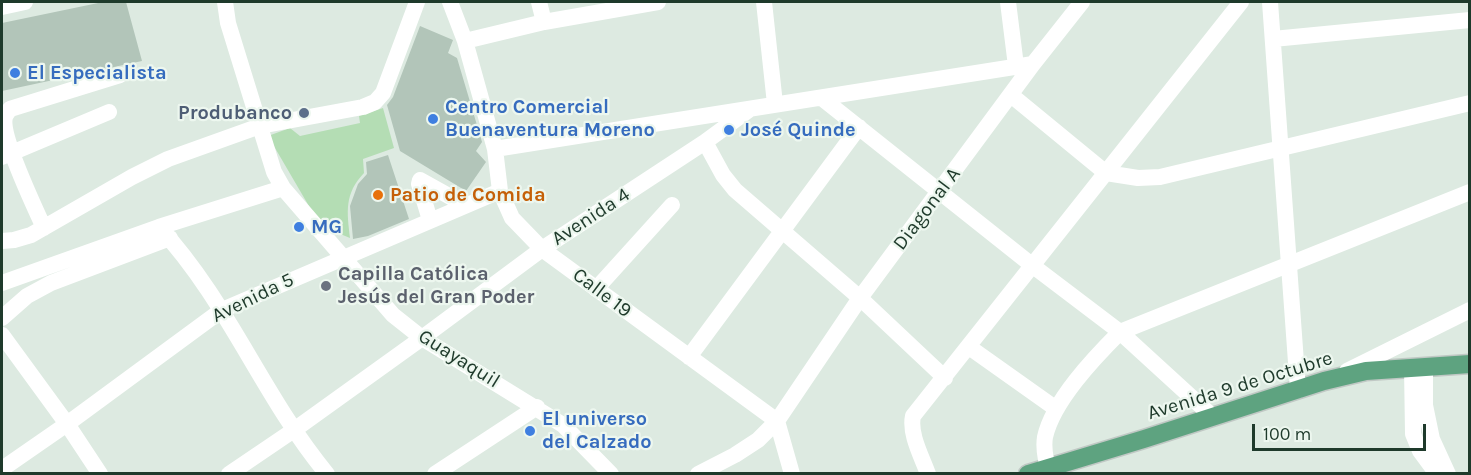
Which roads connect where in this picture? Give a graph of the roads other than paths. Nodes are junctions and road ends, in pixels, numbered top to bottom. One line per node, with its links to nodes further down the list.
1 (225, 2): 24 (street, Guayaquil)
2 (417, 2): 24 (street)
3 (450, 2): 14 (street, Calle 19)
4 (539, 2): 12 (street)
5 (658, 2): 12 (street)
6 (764, 2): 21 (street)
7 (1008, 2): 16 (street)
8 (1083, 2): 15 (street, Diagonal A)
9 (1241, 2): 30 (street)
10 (1270, 2): 13 (street)
11 (1470, 20): 13 (street)
12 (544, 22): 14 (street)
13 (1273, 39): 28 (street)
14 (465, 41): 27 (street, Calle 19)
15 (1033, 64): 16 (street); 18 (street, Diagonal A)
16 (1016, 66): 19 (street)
17 (120, 75): 29 (street)
18 (1011, 94): 30 (street); 33 (street, Diagonal A)
19 (823, 99): 21 (street); 25 (street)
20 (1470, 103): 28 (street)
21 (775, 104): 22 (street)
22 (750, 109): 26 (street, Avenida 4); 27 (street)
23 (109, 112): 29 (street)
24 (260, 126): 31 (street, Guayaquil); 38 (street)
25 (859, 128): 33 (street); 39 (street)
26 (705, 142): 39 (street); 42 (street, Avenida 4)
27 (495, 149): 32 (street, Calle 19)
28 (1282, 149): 30 (street); 44 (street)
29 (7, 156): 38 (street)
30 (1106, 173): 45 (street)
31 (282, 188): 40 (street); 43 (street, Guayaquil)
32 (500, 191): 35 (street, Avenida 5); 42 (street, Calle 19)
33 (940, 191): 45 (street); 48 (street, Diagonal A)
34 (1470, 192): 44 (street)
35 (465, 205): 37 (street, Avenida 5); 37 (street)
36 (672, 205): 47 (street)
37 (430, 220): 43 (street, Avenida 5)
38 (44, 228): 41 (street)
39 (783, 231): 48 (street); 56 (street)
40 (164, 233): 46 (street); 49 (street); 51 (street)
41 (2, 240)
42 (542, 249): 47 (street, Calle 19); 54 (street, Avenida 4)
43 (343, 257): 49 (street, Avenida 5); 54 (street, Guayaquil)
44 (1288, 265): 52 (street); 61 (street)
45 (1033, 266): 52 (street); 55 (street)
46 (2, 283)
47 (596, 289): 56 (street, Calle 19)
48 (860, 298): 59 (street); 65 (street, Diagonal A)
49 (222, 310): 66 (street, Avenida 5); 67 (street)
50 (1470, 310): 60 (street)
51 (2, 318)
52 (1120, 332): 63 (street); 64 (street)
53 (2, 335): 66 (street)
54 (422, 338): 62 (street, Guayaquil); 67 (street, Avenida 4)
55 (969, 347): 59 (street); 63 (street)
56 (689, 357): 65 (street, Calle 19)
57 (1470, 364): 58 (main road, Avenida 9 de Octubre)
58 (1419, 367): 60 (main road, Avenida 9 de Octubre); 79 (street); 80 (street)
59 (945, 378): 77 (street)
60 (1328, 380): 61 (main road, Avenida 9 de Octubre)
61 (1298, 390): 64 (main road, Avenida 9 de Octubre)
62 (537, 408): 73 (street); 74 (street, Guayaquil)
63 (1055, 408): 69 (street)
64 (1213, 417): 69 (main road, Avenida 9 de Octubre)
65 (777, 421): 75 (street, Diagonal A); 76 (street)
66 (67, 424): 68 (street, Avenida 5); 70 (street)
67 (294, 430): 71 (street, Avenida 4); 72 (street)
68 (2, 470)
69 (1049, 471): 78 (main road, Avenida 9 de Octubre)
70 (100, 474)
71 (229, 474)
72 (327, 474)
73 (435, 474)
74 (611, 474)
75 (698, 474)
76 (792, 474)
77 (928, 474)
78 (1028, 474)
79 (1437, 474)
80 (1448, 474)

